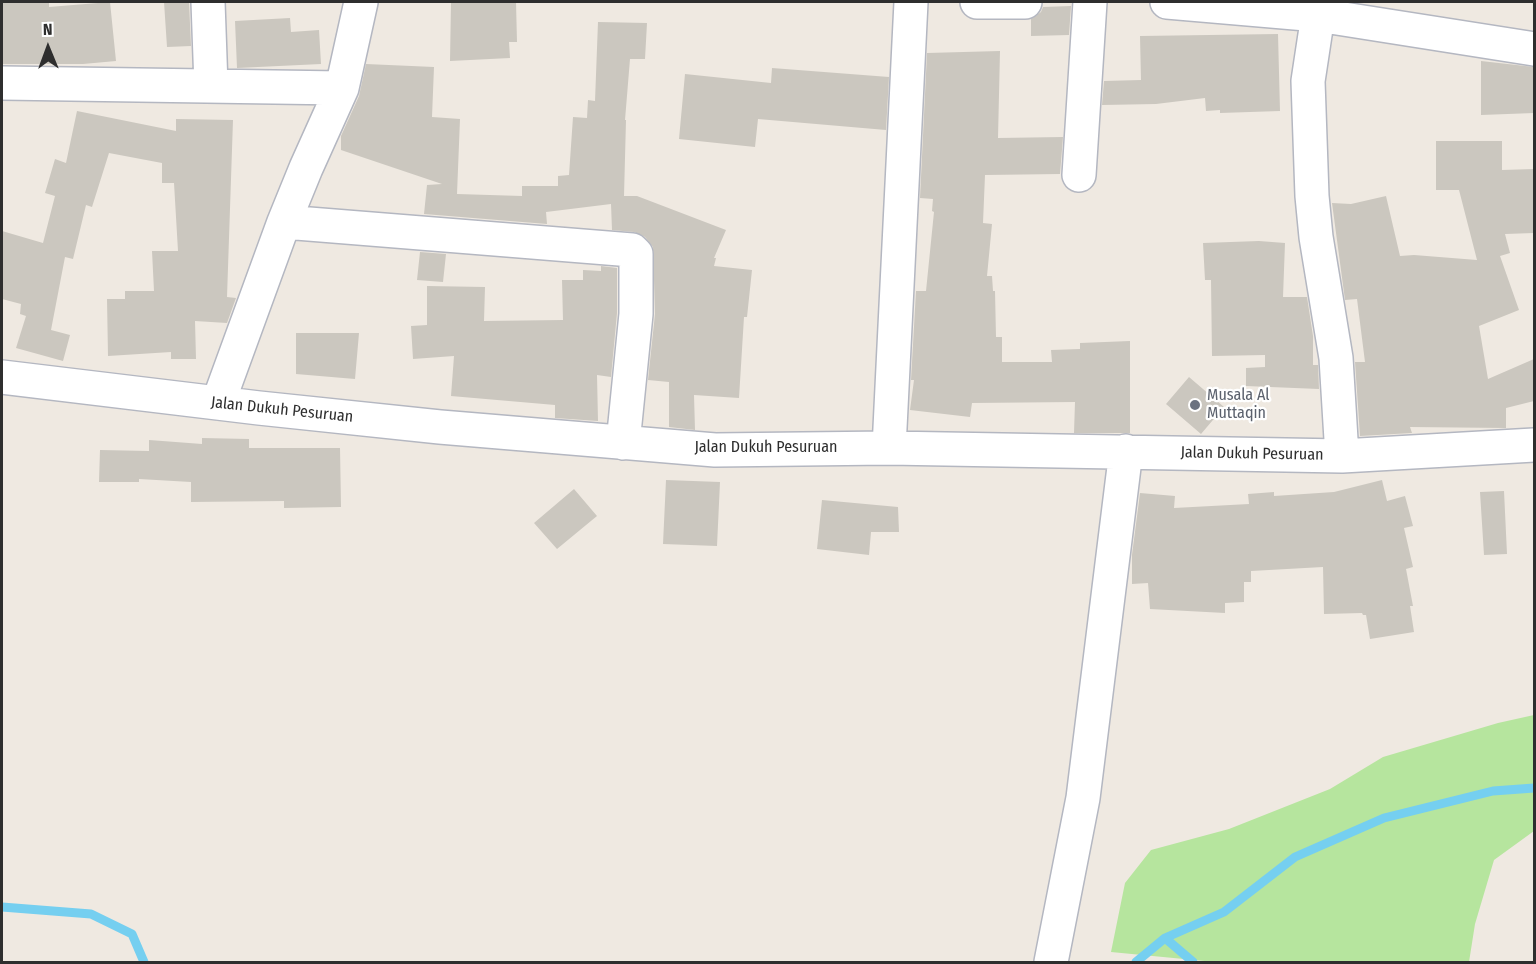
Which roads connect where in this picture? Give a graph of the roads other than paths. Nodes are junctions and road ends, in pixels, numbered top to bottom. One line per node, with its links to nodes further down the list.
1 (208, 2): 11 (street)
2 (361, 2): 12 (street)
3 (911, 2): 19 (street)
4 (977, 2): 5 (street)
5 (1025, 2)
6 (1090, 2): 13 (street)
7 (1167, 2): 8 (street)
8 (1322, 8): 9 (street); 21 (street)
9 (1534, 49)
10 (2, 83): 11 (street)
11 (211, 86): 12 (street)
12 (342, 88): 14 (street)
13 (1079, 175)
14 (284, 222): 16 (street); 17 (street)
15 (2, 377): 16 (street, Jalan Dukuh Pesuruan)
16 (218, 404): 17 (street, Jalan Dukuh Pesuruan)
17 (623, 443): 19 (street, Jalan Dukuh Pesuruan)
18 (1534, 445): 21 (street, Jalan Dukuh Pesuruan)
19 (889, 448): 20 (street, Jalan Dukuh Pesuruan)
20 (1126, 452): 21 (street, Jalan Dukuh Pesuruan); 22 (street)
21 (1342, 456)
22 (1051, 963)

